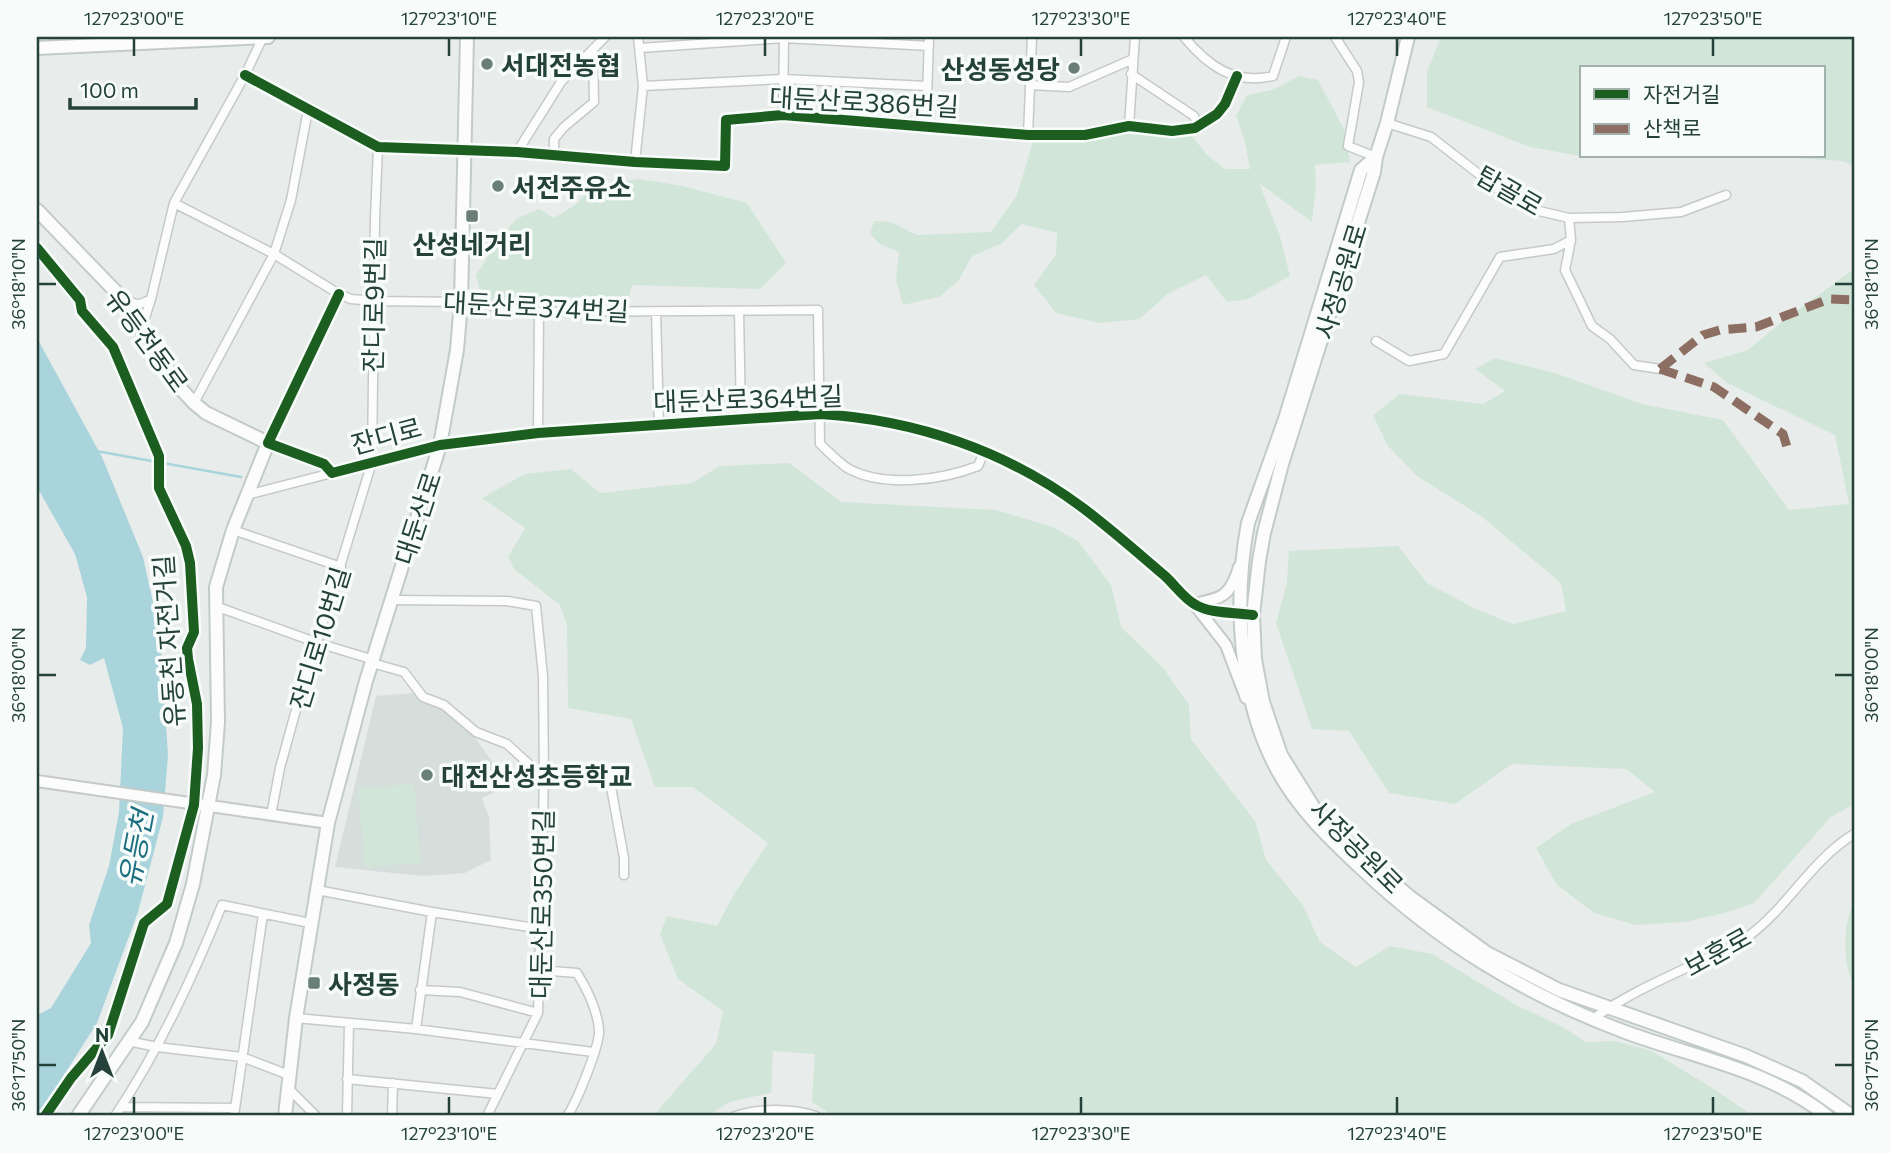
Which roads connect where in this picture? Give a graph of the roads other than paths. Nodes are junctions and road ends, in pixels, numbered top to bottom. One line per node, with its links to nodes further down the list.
1 (265, 37): 13 (main road); 18 (street)
2 (467, 37): 32 (main road, 대둔산로)
3 (605, 37): 15 (street)
4 (638, 37): 14 (street)
5 (1032, 37): 21 (street)
6 (1135, 37): 16 (street)
7 (1184, 37): 19 (street)
8 (1286, 37): 19 (street)
9 (1335, 37): 35 (street)
10 (1408, 37): 26 (main road, 사정공원로)
11 (785, 38): 12 (street); 14 (street); 20 (street)
12 (929, 41): 23 (street)
13 (37, 48)
14 (640, 48): 22 (street)
15 (593, 49): 33 (street); 34 (street)
16 (1133, 59): 17 (street); 21 (street)
17 (1131, 74): 27 (street); 28 (street)
18 (245, 75): 24 (street); 38 (street)
19 (1237, 76): 28 (street)
20 (783, 79): 22 (street); 23 (street); 25 (street)
21 (1030, 85): 30 (street)
22 (643, 86): 36 (street)
23 (927, 86): 29 (street)
24 (308, 110): 31 (street); 42 (street)
25 (783, 115): 29 (street, 대둔산로386번길); 36 (street, 대둔산로386번길)
26 (1387, 123): 35 (main road, 사정공원로); 40 (street, 탑골로)
27 (1129, 125): 28 (street, 대둔산로386번길); 30 (street, 대둔산로386번길)
28 (1198, 126)
29 (926, 127): 30 (street, 대둔산로386번길)
30 (1028, 135)
31 (378, 147): 32 (street, 대둔산로386번길); 46 (street, 잔디로9번길)
32 (463, 149): 33 (street, 대둔산로386번길); 47 (main road, 대둔산로)
33 (517, 152): 34 (street, 대둔산로386번길)
34 (554, 155): 36 (street, 대둔산로386번길)
35 (1376, 157): 66 (main road, 사정공원로); 71 (main road, 사정공원로)
36 (635, 162)
37 (1726, 195): 40 (street, 탑골로)
38 (174, 203): 42 (street, 대둔산로374번길); 45 (street)
39 (37, 209): 43 (main road, 유등천동로)
40 (1569, 218): 41 (street)
41 (1571, 240): 52 (street); 53 (street)
42 (274, 254): 44 (street, 대둔산로374번길); 54 (street)
43 (118, 294): 45 (street); 51 (main road, 유등천동로)
44 (339, 294): 46 (street, 대둔산로374번길); 59 (street)
45 (151, 299): 51 (street)
46 (374, 301): 47 (street, 대둔산로374번길); 62 (street, 잔디로9번길)
47 (461, 302): 50 (street, 대둔산로374번길); 60 (main road, 대둔산로)
48 (656, 311): 49 (street, 대둔산로374번길); 50 (street, 대둔산로374번길); 57 (street, 대둔산로364번길)
49 (739, 311): 55 (street, 대둔산로374번길); 56 (street, 대둔산로364번길)
50 (539, 312): 58 (street)
51 (141, 330): 54 (main road, 유등천동로)
52 (1376, 341)
53 (1660, 369)
54 (194, 403): 59 (main road, 유등천동로)
55 (821, 414): 56 (street, 대둔산로364번길); 61 (street, 대둔산로364번길); 61 (street)
56 (741, 419): 57 (street, 대둔산로364번길)
57 (659, 424): 58 (street, 대둔산로364번길)
58 (538, 433): 60 (street, 대둔산로364번길)
59 (268, 443): 63 (street, 잔디로); 64 (main road)
60 (440, 444): 62 (street, 잔디로); 68 (main road, 대둔산로)
61 (984, 452): 69 (street, 대둔산로364번길)
62 (372, 462): 63 (street, 잔디로); 67 (street, 잔디로10번길)
63 (332, 473): 64 (street)
64 (246, 495): 65 (main road)
65 (233, 530): 67 (street); 70 (main road)
66 (1245, 541): 69 (street); 71 (main road, 사정공원로)
67 (341, 566): 72 (street, 잔디로10번길)
68 (391, 600): 73 (main road, 대둔산로); 75 (street, 대둔산로350번길)
69 (1194, 604): 71 (street, 대둔산로364번길); 74 (street)
70 (215, 606): 72 (street); 77 (main road)
71 (1247, 614): 74 (main road, 사정공원로); 89 (main road, 사정공원로)
72 (318, 643): 73 (street); 78 (street, 잔디로10번길)
73 (373, 662): 75 (street); 79 (main road, 대둔산로)
74 (1257, 722): 92 (main road, 사정공원로)
75 (544, 778): 81 (street); 86 (street, 대둔산로350번길)
76 (37, 781): 77 (street)
77 (203, 806): 78 (street); 95 (main road)
78 (271, 816): 79 (street)
79 (328, 824): 82 (main road, 대둔산로)
80 (1854, 834): 89 (street, 보훈로)
81 (624, 875)
82 (317, 890): 83 (street); 85 (main road, 대둔산로)
83 (432, 912): 86 (street); 88 (street)
84 (263, 914): 85 (street); 97 (street); 99 (street)
85 (310, 923): 91 (main road, 대둔산로)
86 (542, 929): 87 (street, 대둔산로350번길)
87 (539, 970): 90 (street, 대둔산로350번길); 98 (street)
88 (420, 990): 90 (street, 대둔산로350번길); 94 (street)
89 (1609, 1007): 92 (street, 보훈로); 117 (main road, 사정공원로)
90 (538, 1013): 96 (street, 대둔산로350번길)
91 (296, 1018): 93 (street); 101 (main road, 대둔산로)
92 (1594, 1018): 116 (main road, 사정공원로)
93 (349, 1023): 94 (street); 100 (street)
94 (416, 1029): 96 (street)
95 (128, 1041): 97 (street); 106 (main road)
96 (524, 1042): 98 (street); 103 (street, 대둔산로350번길)
97 (157, 1047): 99 (street); 104 (street)
98 (593, 1052): 113 (street)
99 (242, 1057): 101 (street); 105 (street)
100 (347, 1079): 102 (street); 110 (street)
101 (289, 1081): 108 (main road, 대둔산로); 109 (street)
102 (393, 1083): 103 (street); 111 (street)
103 (498, 1094): 112 (street, 대둔산로350번길)
104 (121, 1107): 105 (street); 107 (street)
105 (235, 1112)
106 (78, 1116)
107 (115, 1116)
108 (285, 1116)
109 (316, 1116)
110 (347, 1116)
111 (391, 1116)
112 (487, 1116)
113 (566, 1116)
114 (735, 1116): 115 (street)
115 (816, 1116)
116 (1827, 1116)
117 (1852, 1116)

